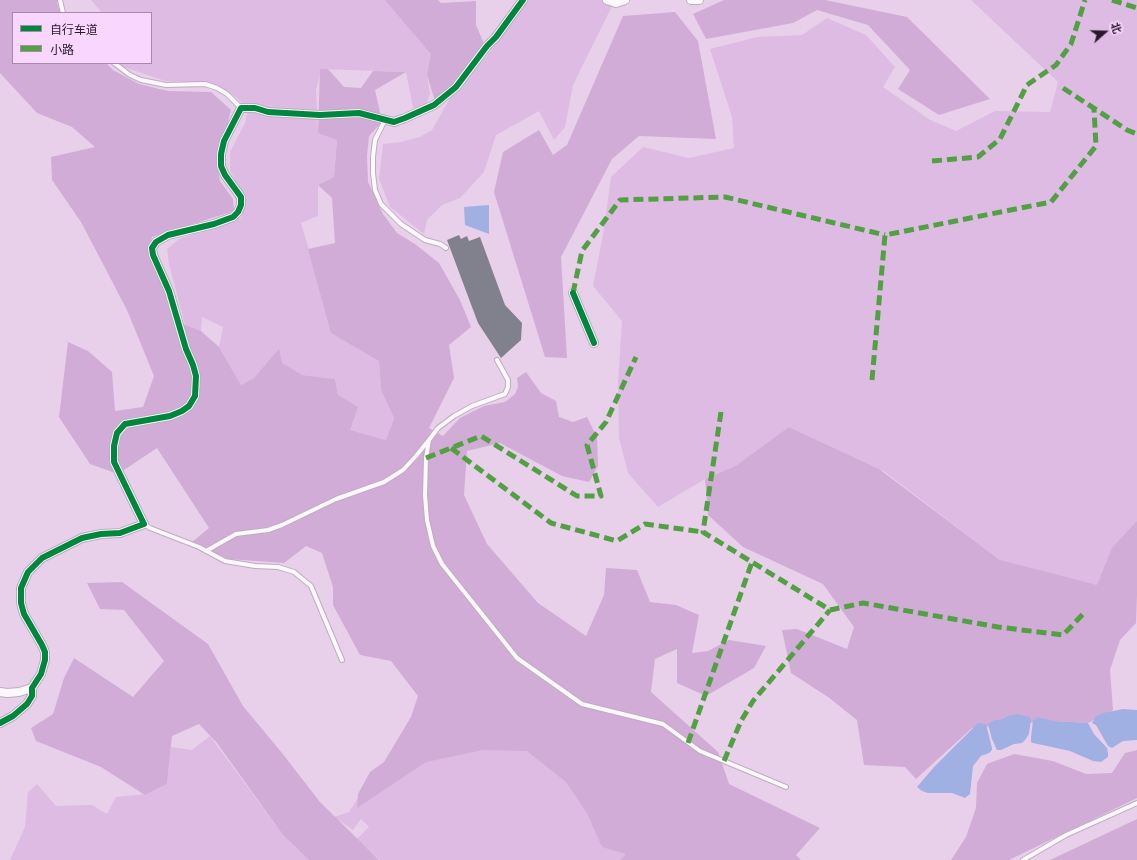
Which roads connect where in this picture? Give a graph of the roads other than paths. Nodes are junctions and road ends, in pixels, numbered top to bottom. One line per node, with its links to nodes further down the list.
1 (60, 0): 7 (lane)
2 (523, 0): 10 (street)
3 (607, 0): 4 (street)
4 (624, 0)
5 (691, 0): 6 (street)
6 (699, 0)
7 (63, 12)
8 (115, 64): 9 (lane)
9 (241, 108): 10 (street); 16 (street)
10 (385, 120): 11 (lane)
11 (446, 248)
12 (573, 293): 13 (street)
13 (594, 343)
14 (497, 360): 15 (lane)
15 (430, 440): 17 (lane); 22 (lane)
16 (144, 524): 17 (lane); 19 (street)
17 (206, 551): 18 (lane)
18 (342, 660)
19 (32, 688): 20 (street); 21 (street)
20 (0, 692)
21 (0, 723)
22 (786, 787)
23 (1137, 803): 24 (lane)
24 (1023, 860)

